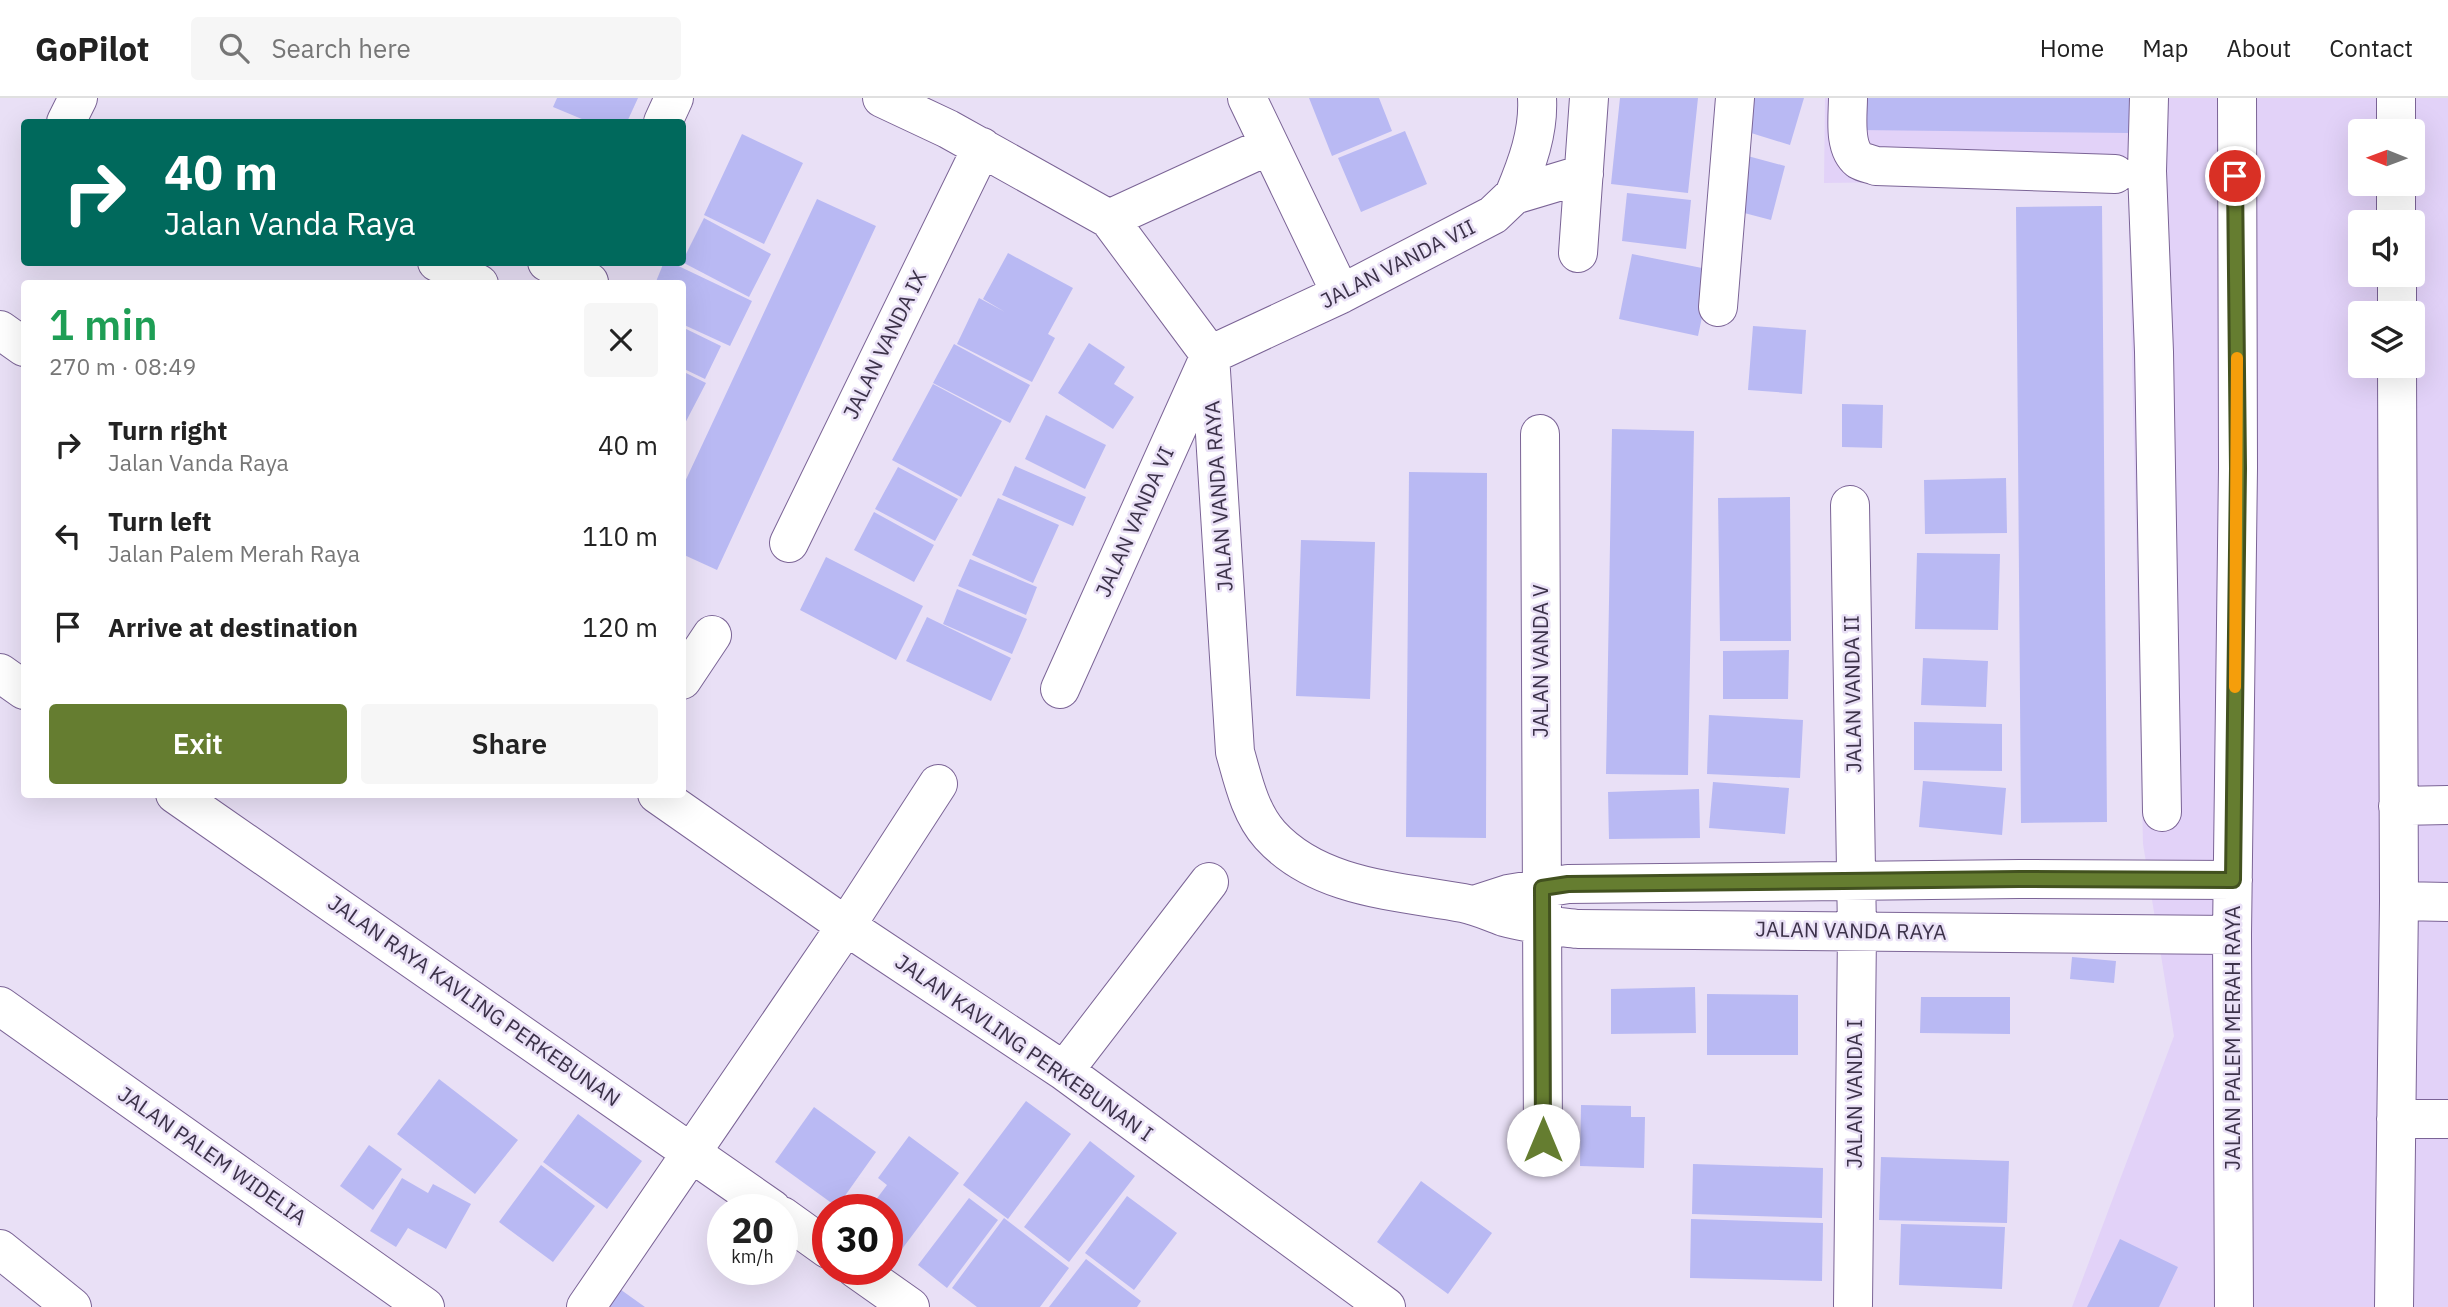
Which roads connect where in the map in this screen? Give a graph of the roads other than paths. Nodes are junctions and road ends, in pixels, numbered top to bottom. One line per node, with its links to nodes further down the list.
1 (78, 98): 13 (street)
2 (674, 98): 14 (street)
3 (882, 98): 12 (street)
4 (1247, 98): 16 (street)
5 (1537, 98): 20 (street)
6 (1589, 98): 18 (street)
7 (1735, 98): 28 (street)
8 (1848, 98): 19 (street)
9 (2149, 98): 46 (street)
10 (2237, 98): 47 (street, JALAN PALEM MERAH RAYA)
11 (2396, 98): 15 (street)
12 (941, 113): 17 (street)
13 (68, 119)
14 (664, 119)
15 (2396, 119)
16 (1268, 146): 21 (street); 27 (street)
17 (982, 147): 21 (street); 35 (street, JALAN VANDA IX)
18 (1584, 174): 20 (street, JALAN VANDA VII); 22 (street)
19 (2115, 174)
20 (1514, 195): 27 (street, JALAN VANDA VII)
21 (1109, 219): 31 (street)
22 (1578, 253)
23 (445, 266): 26 (street)
24 (560, 266): 25 (street)
25 (592, 276)
26 (471, 280)
27 (1341, 294): 31 (street, JALAN VANDA VII)
28 (1718, 307)
29 (0, 330): 30 (street)
30 (21, 345)
31 (1210, 355): 40 (street, JALAN VANDA VI); 52 (street, JALAN VANDA RAYA)
32 (2397, 378): 45 (street)
33 (1540, 434): 52 (street, JALAN VANDA V)
34 (1850, 505): 49 (street, JALAN VANDA II)
35 (789, 543)
36 (712, 635): 38 (street)
37 (0, 673): 39 (street)
38 (686, 674)
39 (21, 688)
40 (1060, 689)
41 (938, 784): 53 (street)
42 (181, 798): 61 (street, JALAN RAYA KAVLING PERKEBUNAN)
43 (663, 798): 53 (street, JALAN KAVLING PERKEBUNAN I)
44 (2448, 804): 45 (street)
45 (2398, 806): 50 (street)
46 (2162, 812)
47 (2233, 880): 49 (street, JALAN VANDA RAYA); 55 (street, JALAN PALEM MERAH RAYA)
48 (1209, 882): 57 (street)
49 (1855, 883): 52 (street, JALAN VANDA RAYA); 54 (street, JALAN VANDA I)
50 (2399, 901): 51 (street); 58 (street)
51 (2448, 902)
52 (1542, 907): 54 (street, JALAN VANDA RAYA); 60 (street, JALAN VANDA V)
53 (846, 926): 57 (street, JALAN KAVLING PERKEBUNAN I); 61 (street)
54 (1857, 931): 55 (street, JALAN VANDA RAYA); 65 (street, JALAN VANDA I)
55 (2232, 935): 71 (street, JALAN PALEM MERAH RAYA)
56 (0, 1006): 67 (street, JALAN PALEM WIDELIA)
57 (1064, 1072): 70 (street, JALAN KAVLING PERKEBUNAN I)
58 (2396, 1119): 59 (street); 72 (street)
59 (2448, 1119)
60 (1543, 1140)
61 (692, 1153): 62 (street, JALAN RAYA KAVLING PERKEBUNAN); 68 (street)
62 (751, 1194)
63 (1, 1252): 66 (street)
64 (879, 1285): 69 (street)
65 (1853, 1305)
66 (72, 1307)
67 (425, 1307)
68 (586, 1307)
69 (910, 1307)
70 (1386, 1307)
71 (2234, 1307)
72 (2394, 1307)

